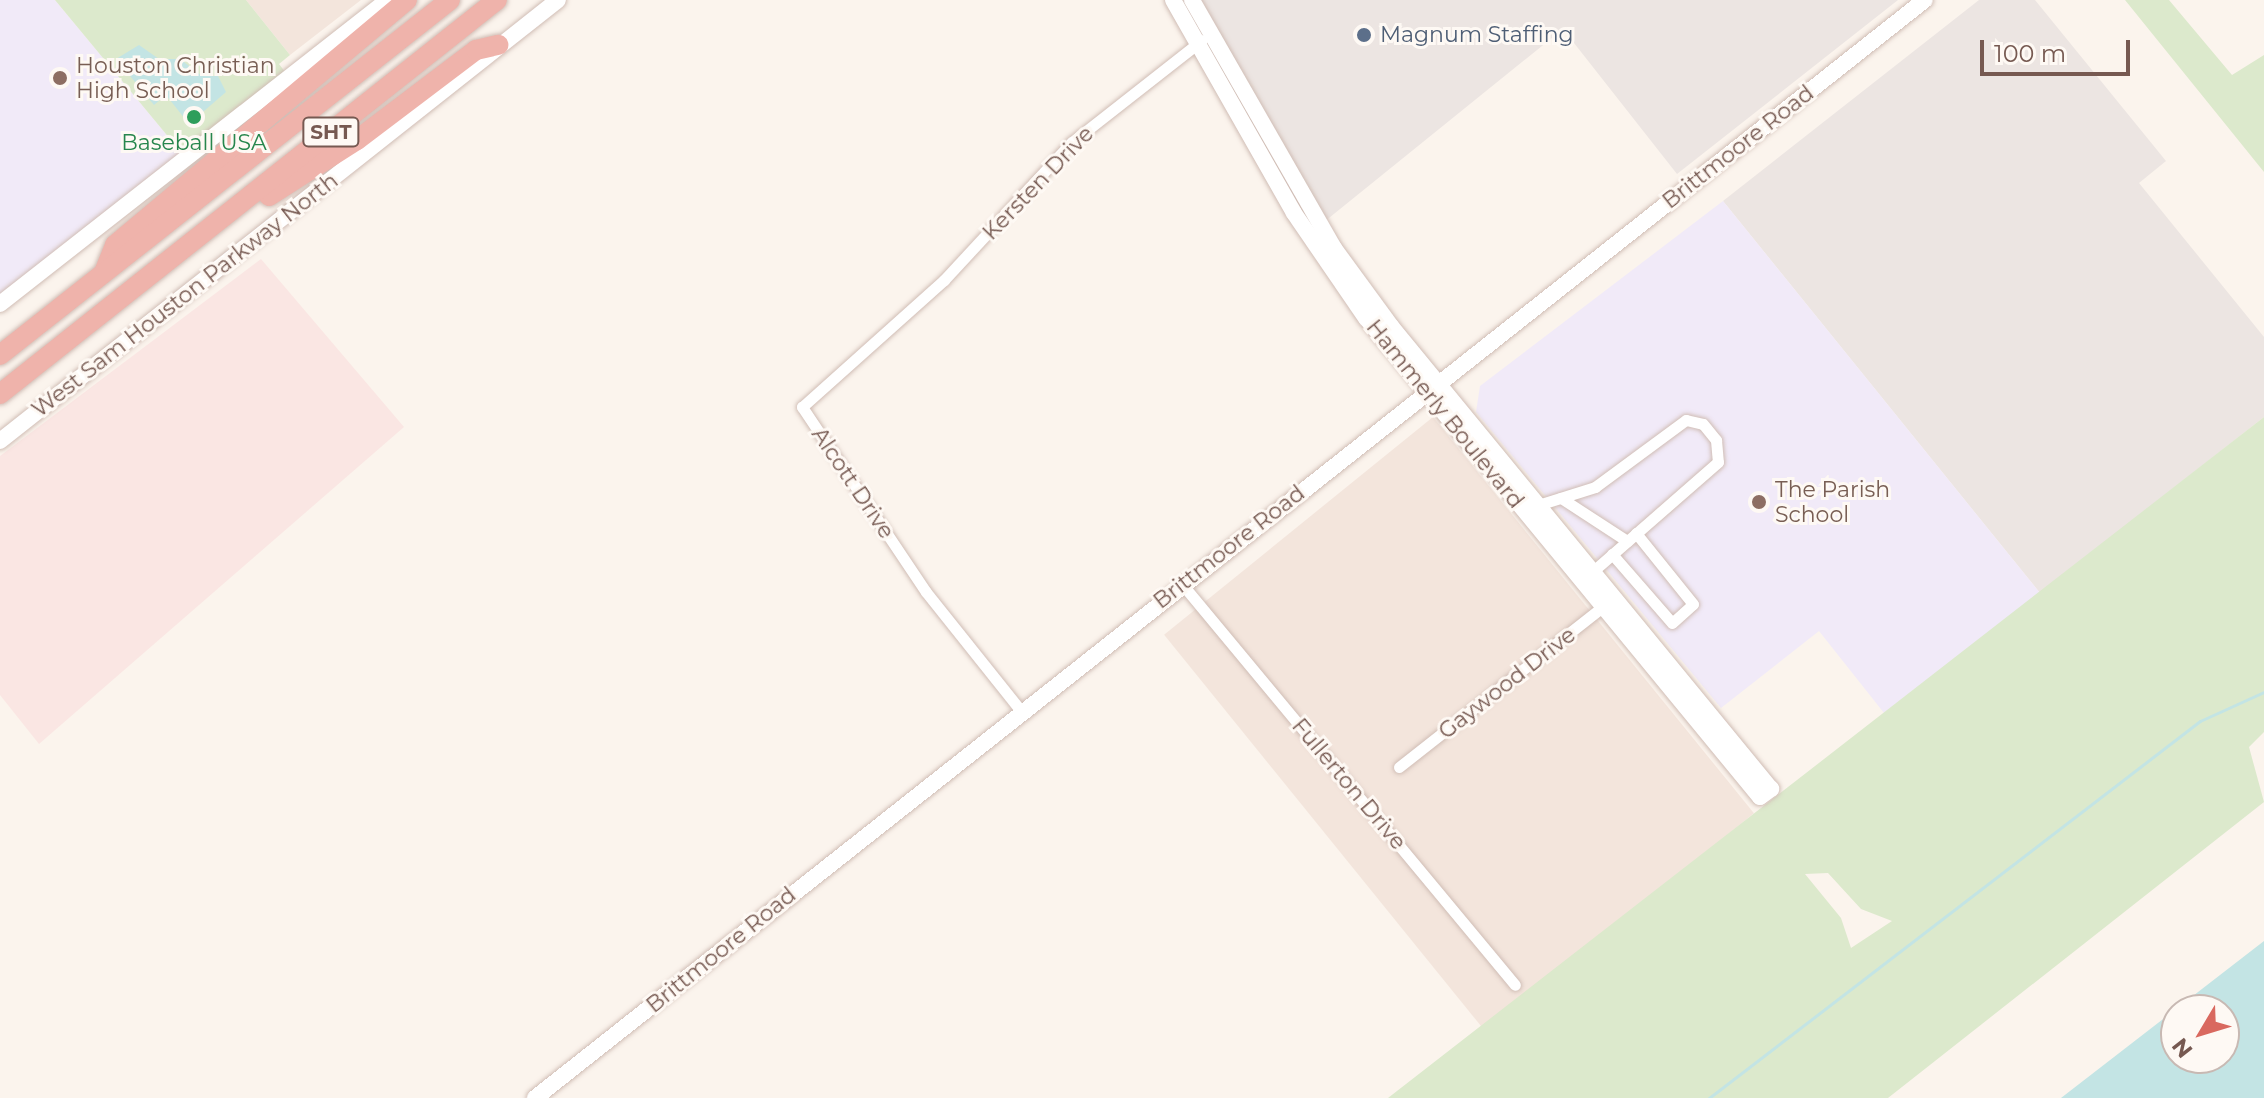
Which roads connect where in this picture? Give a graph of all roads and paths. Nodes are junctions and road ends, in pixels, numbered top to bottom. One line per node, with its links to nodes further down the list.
1 (388, 0): 14 (main road)
2 (407, 0): 12 (highway)
3 (450, 0): 12 (highway, SHT)
4 (497, 0): 11 (highway, SHT)
5 (558, 0): 10 (main road, West Sam Houston Parkway North)
6 (1173, 0): 9 (main road, Hammerly Boulevard)
7 (1192, 0): 9 (main road, Hammerly Boulevard)
8 (1925, 0): 16 (main road, Brittmoore Road)
9 (1206, 37): 13 (street, Kersten Drive); 16 (main road, Hammerly Boulevard)
10 (498, 45): 11 (highway); 18 (main road, West Sam Houston Parkway North)
11 (165, 263): 17 (highway, SHT)
12 (104, 273): 15 (highway, SHT)
13 (944, 280): 29 (street, Alcott Drive)
14 (0, 304)
15 (0, 355)
16 (1433, 387): 21 (main road, Hammerly Boulevard); 23 (main road, Hammerly Boulevard); 27 (main road, Brittmoore Road)
17 (0, 394)
18 (0, 441)
19 (1585, 490): 20 (street); 22 (street); 24 (street)
20 (1561, 498): 21 (street); 22 (street)
21 (1538, 505): 23 (main road, Hammerly Boulevard)
22 (1597, 517): 24 (street)
23 (1544, 525): 26 (main road, Hammerly Boulevard); 28 (main road, Hammerly Boulevard)
24 (1632, 537): 25 (street); 25 (street)
25 (1612, 554): 26 (street)
26 (1592, 572): 28 (main road, Hammerly Boulevard)
27 (1182, 584): 29 (main road, Brittmoore Road); 32 (street, Fullerton Drive)
28 (1608, 603): 30 (street, Gaywood Drive); 31 (main road, Hammerly Boulevard)
29 (1021, 711): 33 (main road, Brittmoore Road)
30 (1399, 767)
31 (1765, 793)
32 (1515, 985)
33 (535, 1098)

